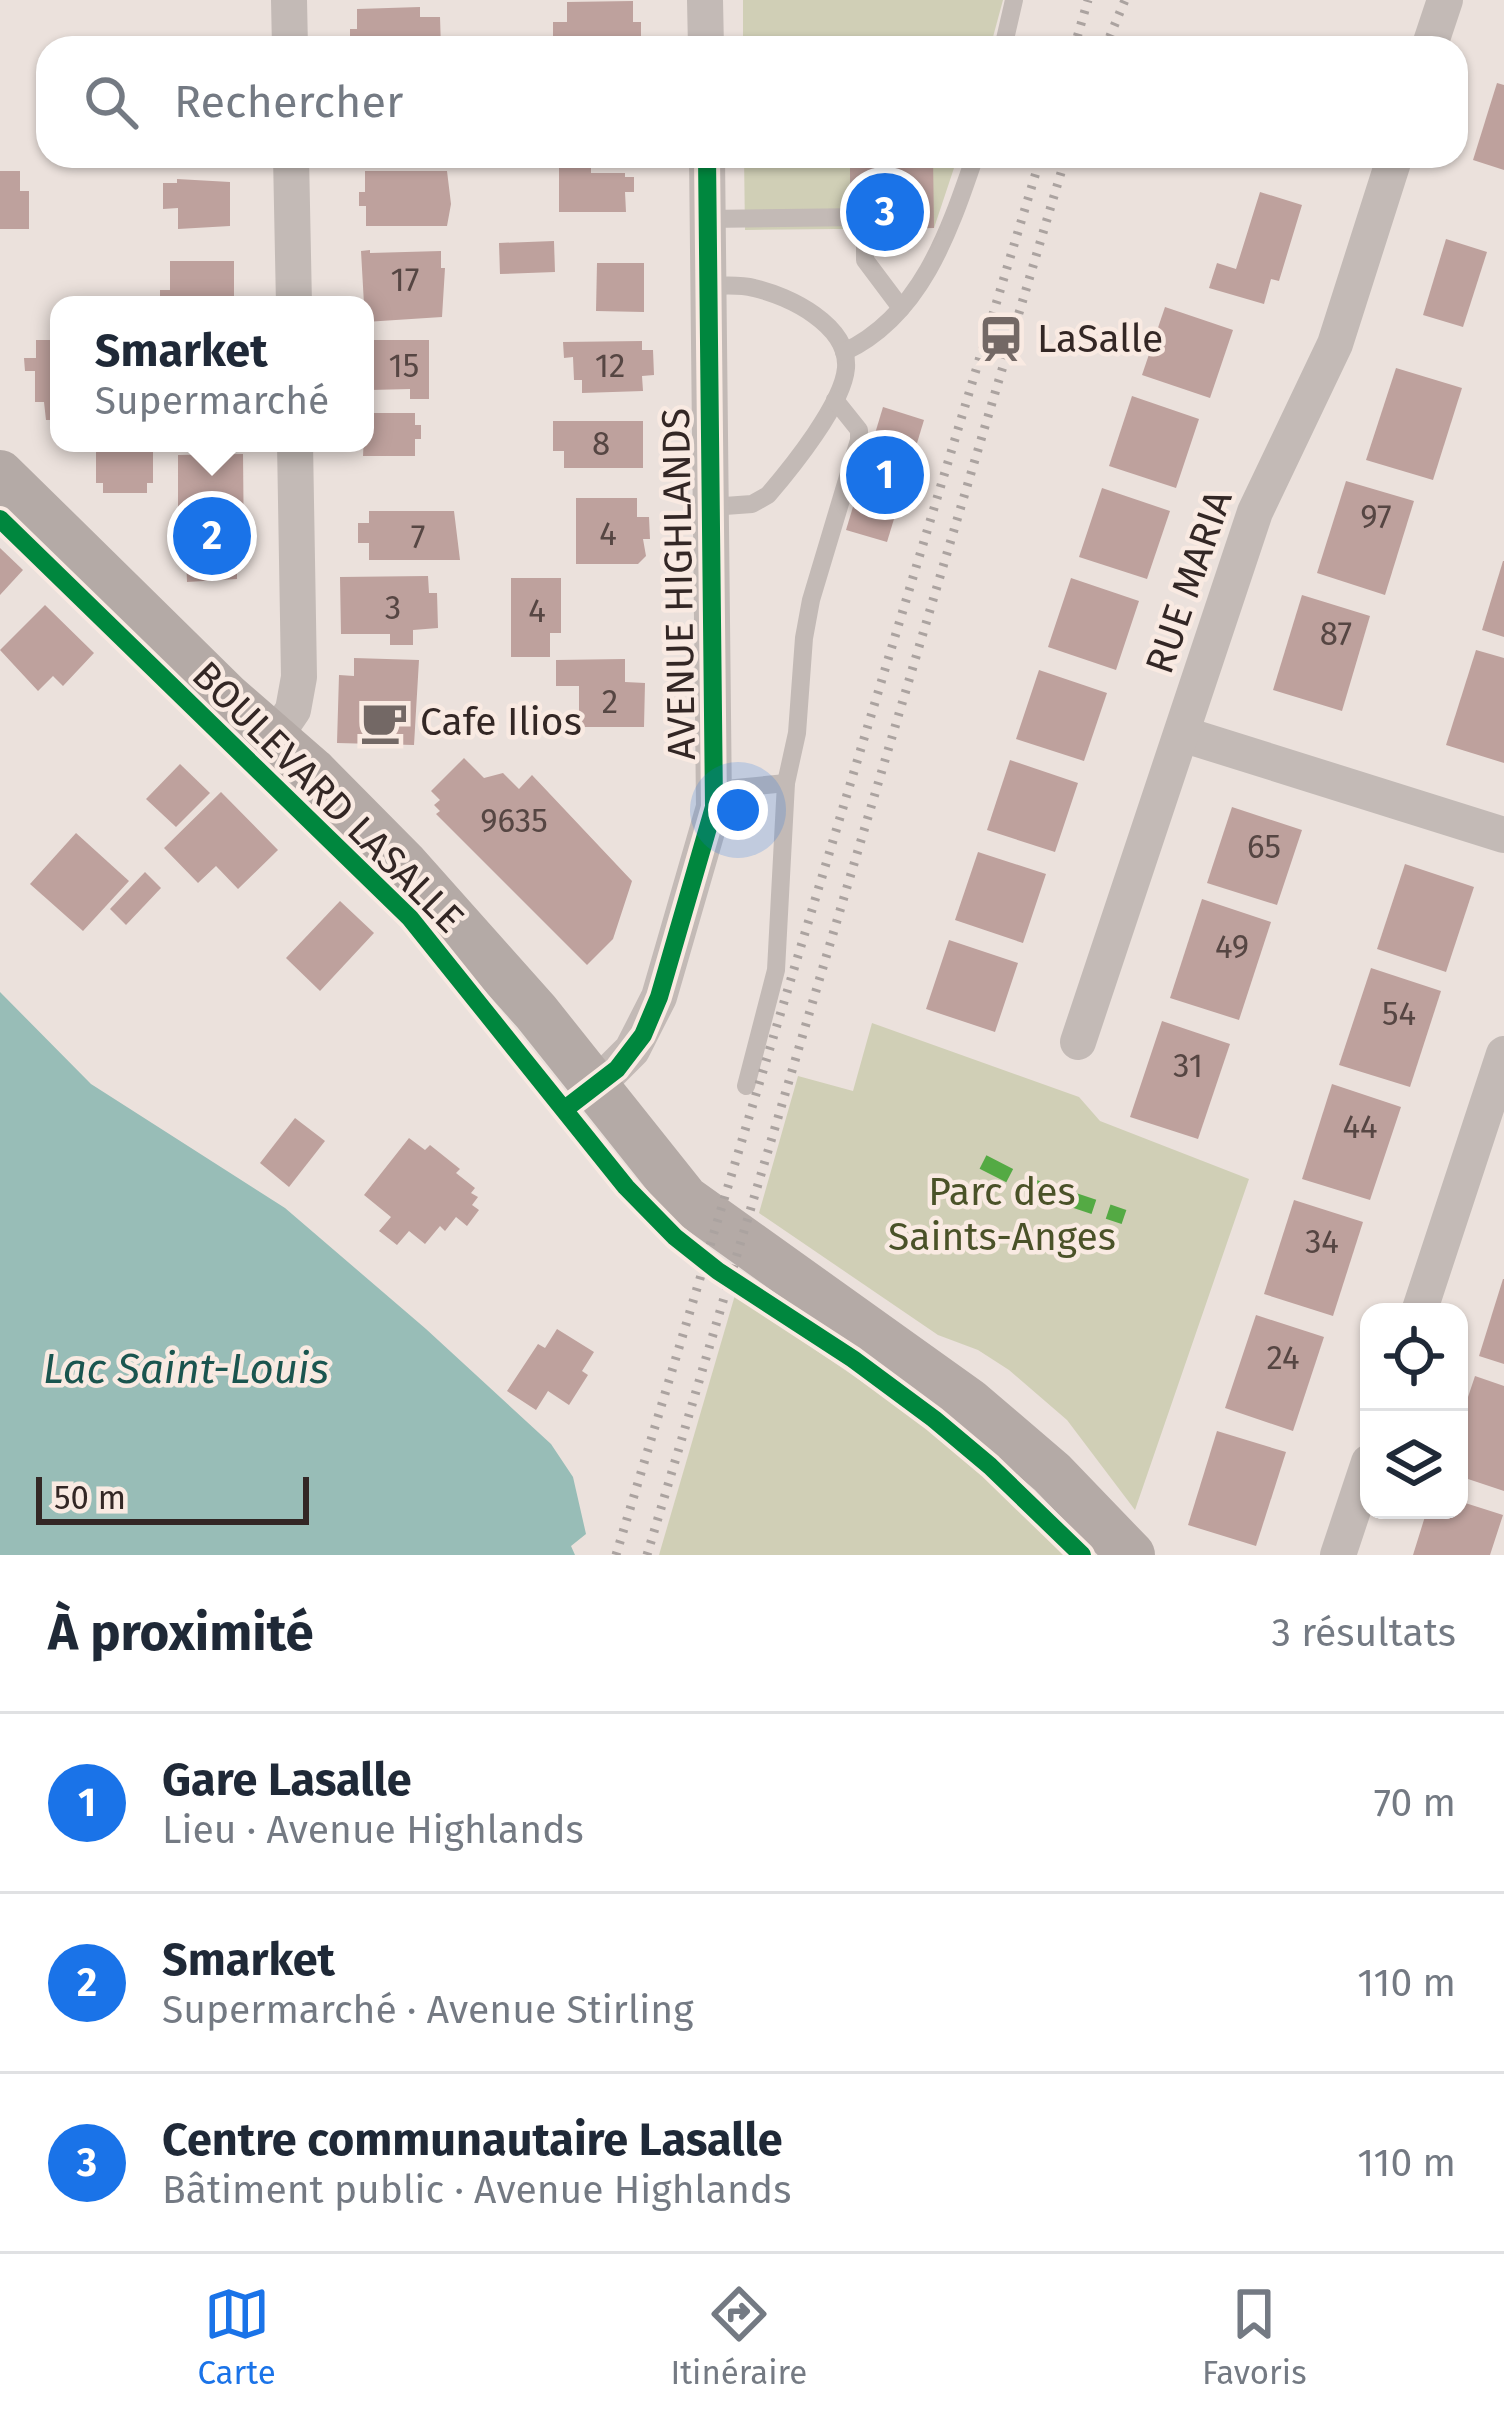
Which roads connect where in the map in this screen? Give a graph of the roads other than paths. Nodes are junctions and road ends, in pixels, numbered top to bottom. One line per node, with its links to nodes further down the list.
1 (289, 0): 5 (street)
2 (705, 0): 6 (street)
3 (1014, 0): 7 (lane)
4 (1445, 0): 8 (street)
5 (290, 36)
6 (706, 36)
7 (1006, 36)
8 (1433, 36)
9 (291, 168): 15 (street)
10 (707, 168): 13 (street, AVENUE HIGHLANDS)
11 (971, 168): 16 (lane)
12 (1391, 168): 22 (street, RUE MARIA)
13 (707, 218): 14 (street, AVENUE HIGHLANDS); 16 (lane)
14 (708, 286): 17 (lane); 21 (street, AVENUE HIGHLANDS)
15 (293, 296)
16 (901, 308): 17 (lane)
17 (844, 352): 18 (lane)
18 (835, 400): 21 (lane); 24 (lane)
19 (296, 452): 23 (street)
20 (0, 474): 23 (main road, BOULEVARD LASALLE)
21 (711, 507): 25 (street, AVENUE HIGHLANDS)
22 (1182, 734): 26 (street); 27 (street, RUE MARIA)
23 (274, 738): 30 (main road, BOULEVARD LASALLE)
24 (786, 783): 25 (lane); 29 (lane)
25 (715, 790): 30 (street, AVENUE HIGHLANDS)
26 (1504, 835)
27 (1078, 1042)
28 (1504, 1054): 31 (street)
29 (746, 1086)
30 (595, 1088): 33 (main road, BOULEVARD LASALLE)
31 (1421, 1303)
32 (1360, 1489): 34 (street)
33 (1131, 1555)
34 (1338, 1555)

